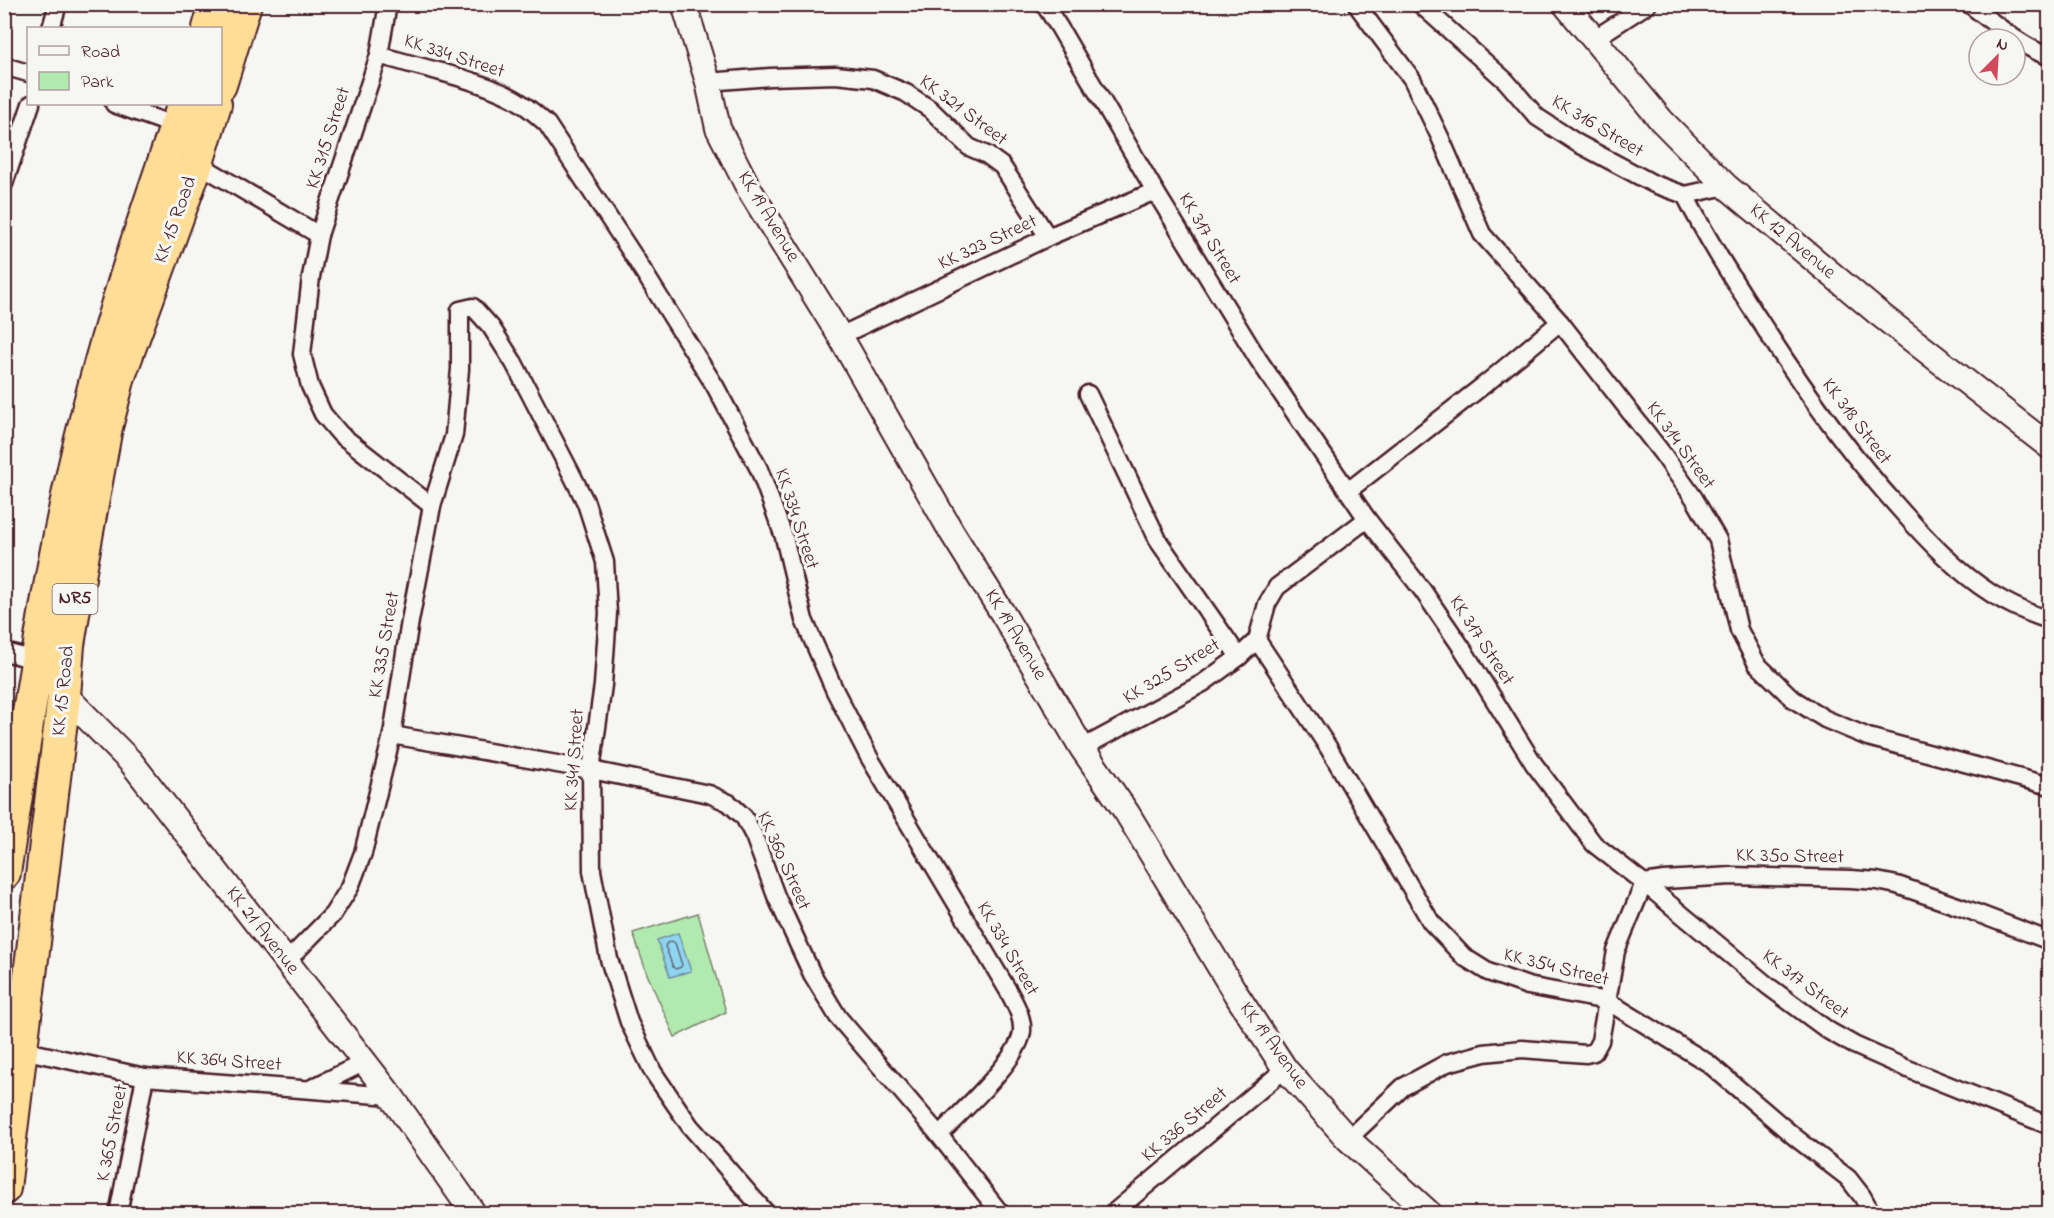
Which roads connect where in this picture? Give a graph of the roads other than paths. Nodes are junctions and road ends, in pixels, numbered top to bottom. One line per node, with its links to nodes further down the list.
1 (58, 4): 12 (street)
2 (216, 4): 13 (highway)
3 (245, 4): 19 (highway)
4 (388, 4): 15 (street, KK 334 Street)
5 (684, 4): 20 (street, KK 19 Avenue)
6 (1044, 4): 28 (street, KK 317 Street)
7 (1356, 4): 33 (street, KK 314 Street)
8 (1420, 4): 29 (street, KK 316 Street)
9 (1565, 4): 14 (street, KK 12 Avenue)
10 (1648, 4): 14 (street)
11 (1969, 4): 16 (street)
12 (51, 27)
13 (208, 27)
14 (1594, 39): 27 (street, KK 12 Avenue)
15 (379, 55): 30 (street, KK 315 Street); 62 (street, KK 334 Street)
16 (2049, 57)
17 (4, 66): 18 (street)
18 (27, 73)
19 (222, 79)
20 (708, 82): 31 (street, KK 321 Street); 34 (street, KK 19 Avenue)
21 (31, 105): 26 (street)
22 (120, 105): 24 (street)
23 (215, 105): 25 (highway, KK 15 Road / NR5)
24 (180, 115): 44 (highway, KK 15 Road / NR5)
25 (197, 163): 30 (street); 45 (highway, KK 15 Road / NR5)
26 (4, 184)
27 (1725, 186): 29 (street); 36 (street, KK 12 Avenue)
28 (1155, 191): 31 (street, KK 323 Street); 37 (street, KK 317 Street)
29 (1684, 195): 40 (street, KK 318 Street)
30 (319, 235): 38 (street, KK 315 Street)
31 (1048, 237): 34 (street, KK 323 Street)
32 (460, 310): 38 (street, KK 335 Street); 48 (street, KK 341 Street)
33 (1560, 322): 37 (street); 49 (street, KK 314 Street)
34 (840, 336): 47 (street, KK 19 Avenue)
35 (1088, 394): 43 (street)
36 (2049, 447)
37 (1348, 491): 39 (street, KK 317 Street)
38 (432, 506): 46 (street, KK 335 Street)
39 (1367, 519): 41 (street); 51 (street, KK 317 Street)
40 (2049, 620)
41 (1257, 640): 43 (street, KK 325 Street); 54 (street, KK 354 Street)
42 (4, 652): 44 (street)
43 (1239, 657): 47 (street, KK 325 Street)
44 (37, 660): 45 (street, KK 21 Avenue); 50 (highway, KK 15 Road / NR5)
45 (64, 696): 53 (street, KK 21 Avenue); 55 (highway, KK 15 Road / NR5)
46 (392, 735): 48 (street, KK 360 Street); 53 (street, KK 335 Street)
47 (1082, 748): 57 (street, KK 19 Avenue)
48 (591, 770): 62 (street, KK 360 Street); 67 (street, KK 341 Street)
49 (2049, 786)
50 (4, 873)
51 (1644, 883): 52 (street, KK 350 Street); 54 (street); 61 (street, KK 317 Street)
52 (2049, 941)
53 (286, 962): 56 (street, KK 21 Avenue)
54 (1607, 1000): 63 (street); 71 (street, KK 354 Street)
55 (22, 1050): 58 (street, K 365 Street); 64 (highway, KK 15 Road / NR5)
56 (365, 1062): 59 (street); 60 (street, KK 21 Avenue)
57 (1285, 1069): 63 (street, KK 19 Avenue); 69 (street, KK 336 Street)
58 (145, 1077): 59 (street, KK 364 Street); 65 (street, K 365 Street)
59 (311, 1089): 60 (street, KK 364 Street)
60 (391, 1096): 66 (street, KK 21 Avenue)
61 (2049, 1126)
62 (939, 1135): 68 (street, KK 360 Street)
63 (1348, 1139): 70 (street, KK 19 Avenue)
64 (4, 1188)
65 (118, 1214)
66 (474, 1214)
67 (767, 1214)
68 (1001, 1214)
69 (1112, 1214)
70 (1430, 1214)
71 (1872, 1214)

